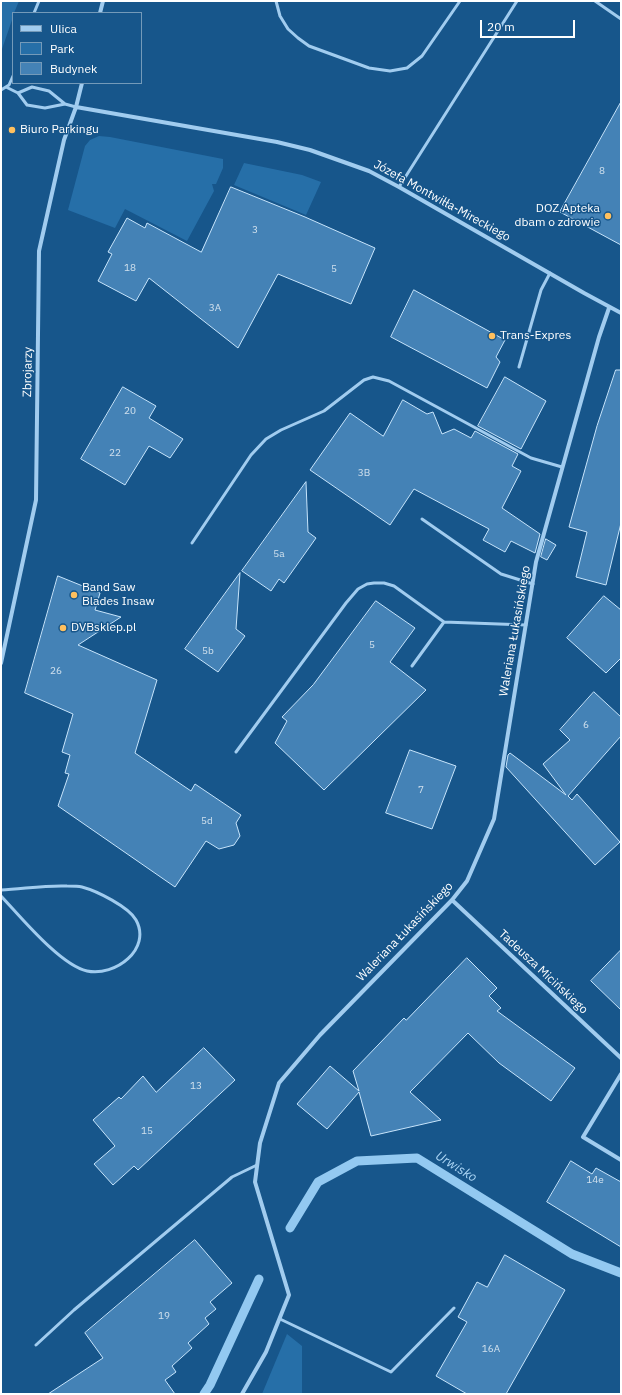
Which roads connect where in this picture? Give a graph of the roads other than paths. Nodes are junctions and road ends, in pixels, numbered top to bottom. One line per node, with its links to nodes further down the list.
1 (39, 1): 7 (lane)
2 (103, 1): 8 (street)
3 (276, 1): 4 (lane)
4 (460, 1)
5 (516, 1): 17 (lane)
6 (595, 1): 9 (lane)
7 (34, 12)
8 (100, 12)
9 (621, 19)
10 (12, 78): 12 (lane)
11 (82, 84): 16 (street, Zbrojarzy)
12 (6, 87): 13 (lane); 14 (lane)
13 (1, 90)
14 (18, 93): 15 (lane); 15 (lane)
15 (65, 104): 16 (lane)
16 (76, 107): 17 (street, Józefa Montwiłła-Mireckiego); 28 (street, Zbrojarzy)
17 (400, 187): 18 (street, Józefa Montwiłła-Mireckiego)
18 (550, 273): 19 (street, Józefa Montwiłła-Mireckiego); 21 (lane)
19 (609, 308): 20 (street, Józefa Montwiłła-Mireckiego); 22 (street, Waleriana Łukasińskiego)
20 (621, 313)
21 (519, 367)
22 (562, 467): 24 (lane); 25 (street, Waleriana Łukasińskiego)
23 (422, 519): 25 (lane)
24 (192, 543)
25 (533, 584): 27 (street, Waleriana Łukasińskiego)
26 (444, 622): 27 (lane); 29 (lane); 30 (lane)
27 (526, 625): 33 (street, Waleriana Łukasińskiego)
28 (1, 663)
29 (412, 666)
30 (236, 752)
31 (1, 890): 32 (lane)
32 (1, 896)
33 (452, 900): 34 (street, Tadeusza Micińskiego); 37 (street, Waleriana Łukasińskiego)
34 (621, 1058)
35 (621, 1074): 36 (street)
36 (621, 1160)
37 (257, 1165): 39 (street, Waleriana Łukasińskiego); 40 (lane)
38 (454, 1308): 39 (lane)
39 (280, 1319): 41 (street, Waleriana Łukasińskiego)
40 (36, 1345)
41 (242, 1394)

